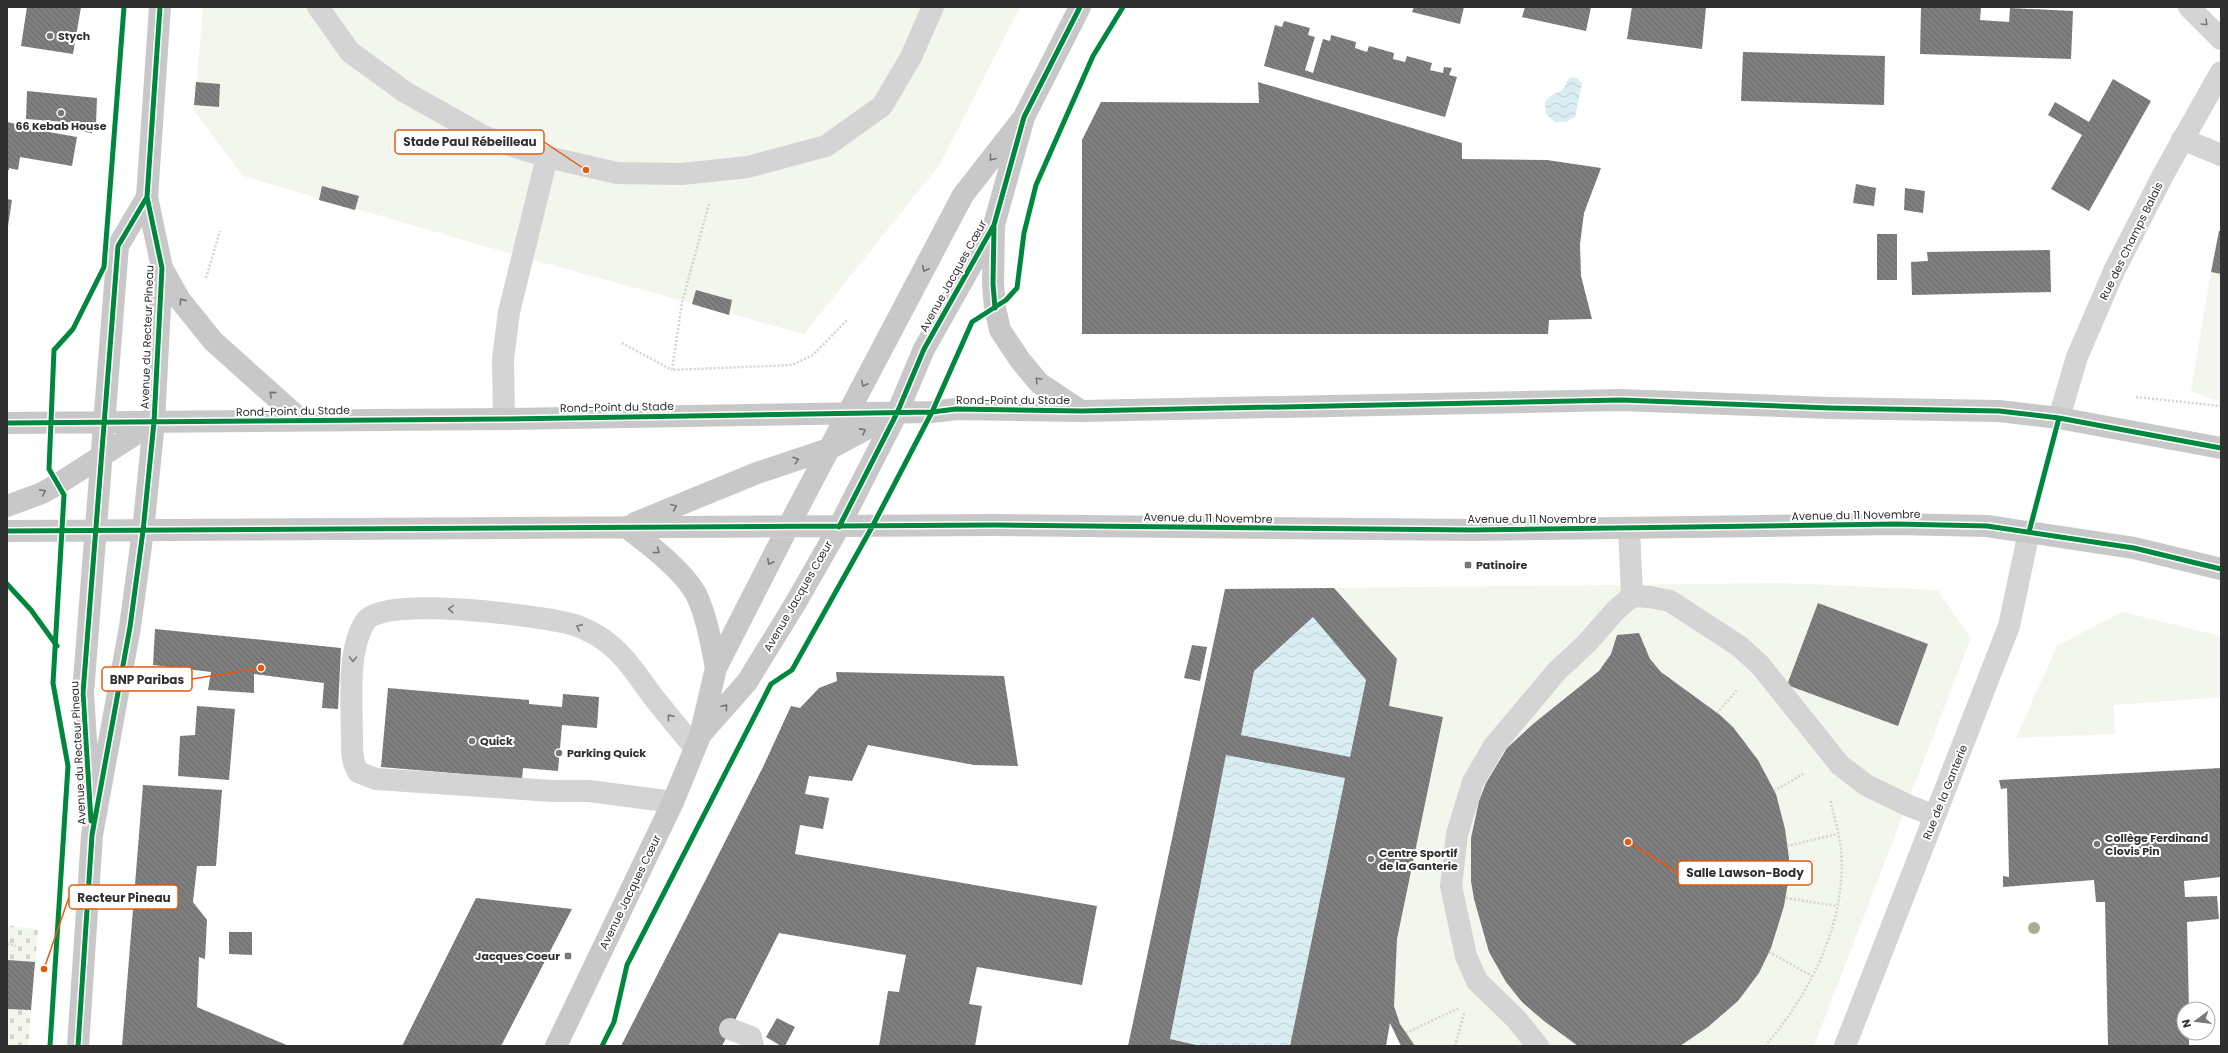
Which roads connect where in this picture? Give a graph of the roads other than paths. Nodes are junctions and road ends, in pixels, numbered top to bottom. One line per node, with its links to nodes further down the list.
1 (160, 7): 12 (main road, Avenue du Recteur Pineau)
2 (318, 7): 11 (street)
3 (933, 7): 11 (street)
4 (1080, 7): 8 (main road, Avenue Jacques Cœur)
5 (2189, 7): 6 (street, one-way to 6)
6 (2221, 39)
7 (2221, 72): 9 (street, Rue des Champs Balais)
8 (1024, 117): 13 (main road, Avenue Jacques Cœur); 16 (main road, Avenue Jacques Cœur, one-way to 16)
9 (2182, 139): 10 (street); 18 (street, Rue des Champs Balais)
10 (2221, 154)
11 (547, 157): 19 (street)
12 (147, 197): 14 (main road, Avenue du Recteur Pineau); 23 (main road, Avenue du Recteur Pineau)
13 (994, 225): 15 (main road, one-way to 13); 17 (main road, Avenue Jacques Cœur)
14 (162, 268): 20 (main road, one-way to 14); 21 (main road, Avenue du Recteur Pineau)
15 (1081, 411): 17 (main road, Rond-Point du Stade); 18 (main road)
16 (849, 413): 17 (main road, Rond-Point du Stade); 19 (main road, Rond-Point du Stade); 25 (main road, Avenue Jacques Cœur)
17 (897, 413): 25 (main road, one-way to 17); 30 (main road, Avenue Jacques Cœur)
18 (2059, 418): 24 (main road)
19 (504, 419): 20 (main road, Rond-Point du Stade)
20 (301, 420): 21 (main road, Rond-Point du Stade)
21 (154, 422): 23 (main road, Rond-Point du Stade); 26 (main road, Avenue du Recteur Pineau); 34 (main road, Avenue du Recteur Pineau)
22 (7, 423): 23 (main road, Rond-Point du Stade)
23 (104, 424): 26 (main road, Avenue du Recteur Pineau)
24 (2221, 448)
25 (829, 449): 28 (main road, one-way to 25); 29 (main road, Avenue Jacques Cœur)
26 (102, 455): 27 (main road, Avenue du Recteur Pineau, one-way to 26); 32 (main road, Avenue du Recteur Pineau)
27 (7, 506)
28 (626, 527): 29 (main road); 34 (main road); 38 (main road, one-way to 38)
29 (788, 527): 30 (main road); 38 (main road, Avenue Jacques Cœur, one-way to 38)
30 (839, 527): 31 (main road, Avenue du 11 Novembre); 39 (main road, Avenue Jacques Cœur, one-way to 30)
31 (1629, 528): 35 (main road, Avenue du 11 Novembre); 37 (street)
32 (97, 530): 33 (main road); 34 (main road); 42 (main road, Avenue du Recteur Pineau)
33 (7, 531)
34 (143, 531): 42 (main road, Avenue du Recteur Pineau)
35 (2029, 532): 36 (main road, Avenue du 11 Novembre); 41 (street, Rue de la Ganterie)
36 (2221, 569)
37 (1632, 596): 41 (street); 47 (street)
38 (716, 668): 39 (main road, Avenue Jacques Cœur)
39 (697, 742): 40 (main road, Avenue Jacques Cœur); 40 (street, one-way to 40)
40 (673, 802): 45 (main road, Avenue Jacques Cœur)
41 (1935, 816): 48 (street, Rue de la Ganterie)
42 (92, 835): 44 (main road, Avenue du Recteur Pineau)
43 (730, 1029): 46 (street)
44 (78, 1046)
45 (556, 1046)
46 (753, 1046)
47 (1538, 1046)
48 (1844, 1046)

